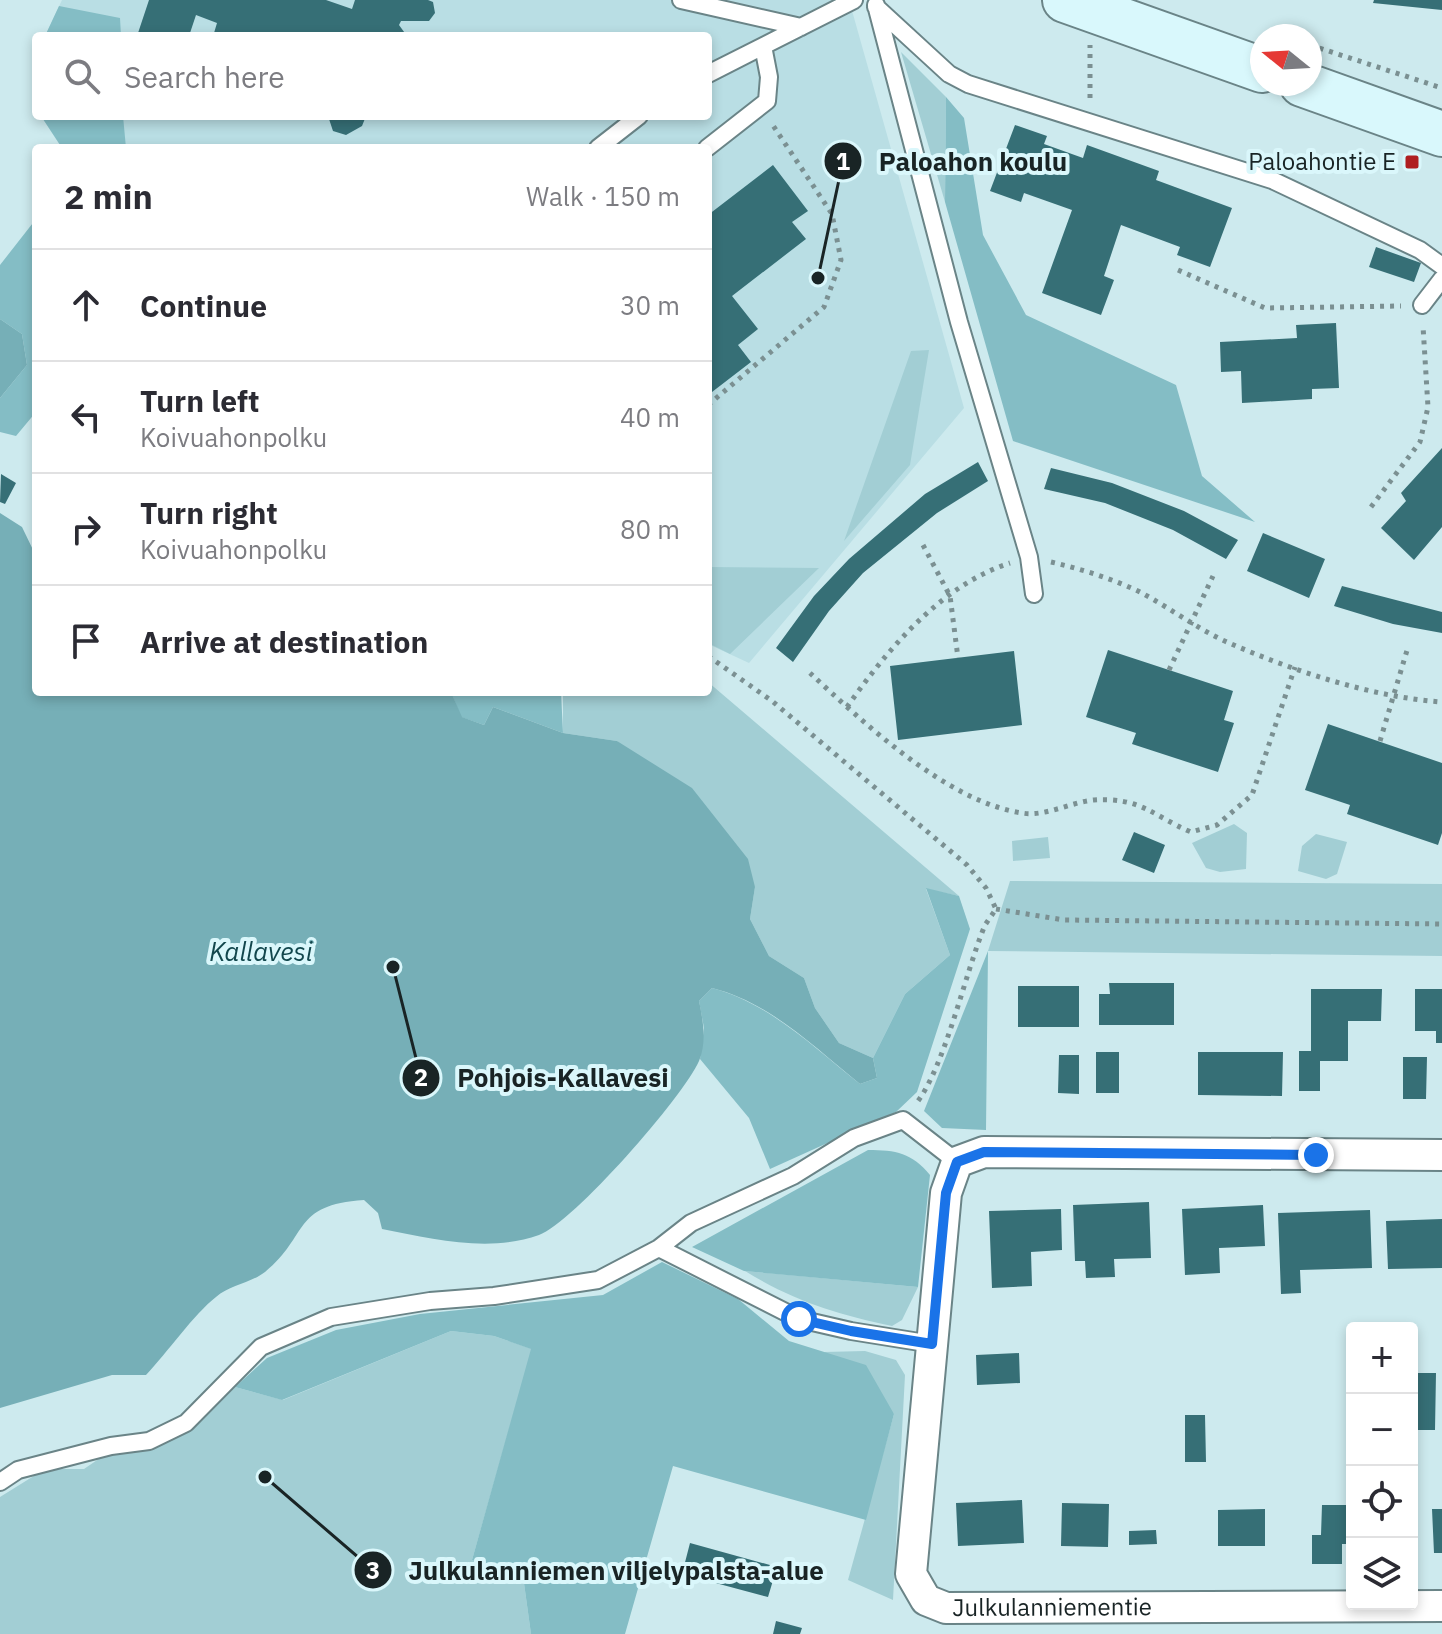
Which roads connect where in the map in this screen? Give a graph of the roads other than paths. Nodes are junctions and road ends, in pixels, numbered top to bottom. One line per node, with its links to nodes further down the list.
1 (681, 0): 5 (lane)
2 (854, 0): 5 (lane)
3 (1065, 0): 7 (main road)
4 (876, 4): 14 (lane); 17 (lane)
5 (801, 27): 6 (lane)
6 (763, 46): 8 (lane); 13 (lane)
7 (1250, 66)
8 (712, 72)
9 (1322, 91): 11 (main road)
10 (634, 120): 12 (lane)
11 (1442, 134)
12 (603, 144)
13 (712, 144)
14 (1442, 266)
15 (1442, 279): 16 (lane)
16 (1422, 305)
17 (1034, 594)
18 (1442, 1155): 19 (street)
19 (957, 1162): 20 (lane); 21 (street, Julkulanniementie)
20 (659, 1248): 21 (lane); 22 (lane)
21 (932, 1344): 23 (street, Julkulanniementie)
22 (0, 1482)
23 (1442, 1606)

